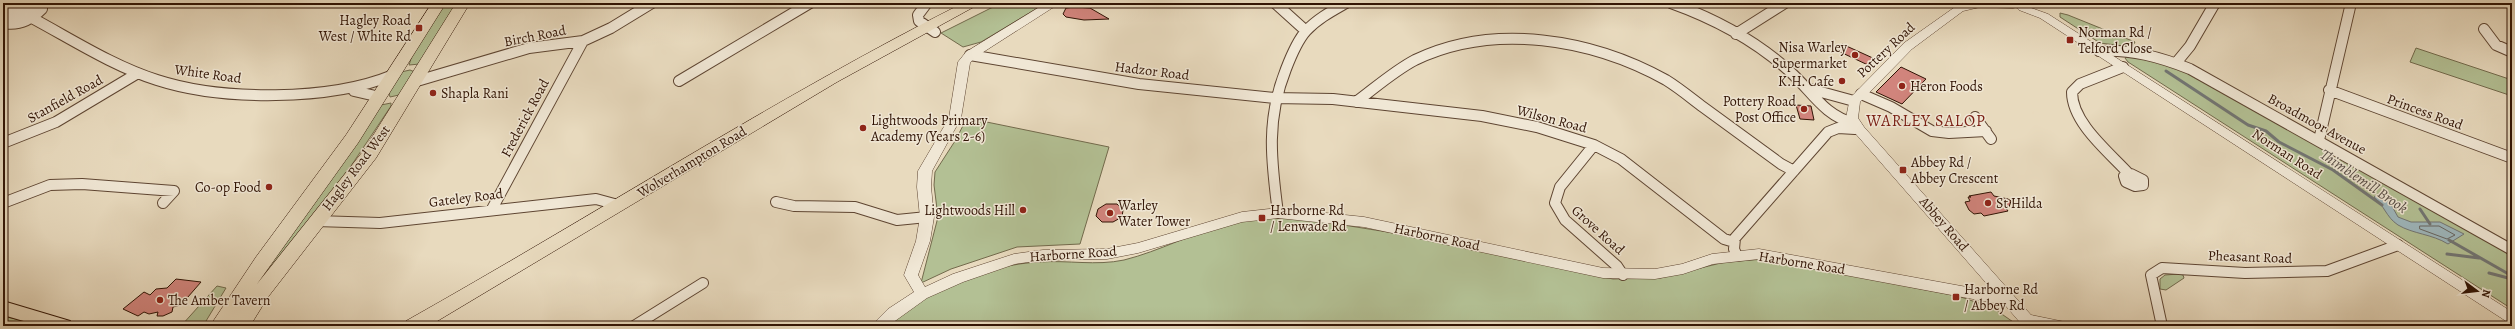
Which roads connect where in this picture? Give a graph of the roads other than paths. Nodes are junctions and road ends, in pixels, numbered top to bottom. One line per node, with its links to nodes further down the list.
1 (25, 3): 19 (street)
2 (41, 3): 20 (street); 21 (street)
3 (439, 3): 34 (highway, Hagley Road West)
4 (463, 3): 36 (highway, Hagley Road West)
5 (652, 3): 27 (street, Birch Road)
6 (810, 3): 35 (street)
7 (927, 3): 23 (street)
8 (974, 3): 23 (highway, Wolverhampton Road)
9 (990, 3): 23 (highway, Wolverhampton Road)
10 (1054, 3): 30 (street)
11 (1275, 3): 25 (street)
12 (1346, 3): 25 (street)
13 (1671, 3): 26 (street)
14 (1785, 3): 26 (street)
15 (2215, 3): 31 (street)
16 (2351, 3): 39 (street)
17 (1983, 4): 18 (street, Pottery Road); 43 (street, Pottery Road)
18 (2022, 5): 28 (street, Norman Road)
19 (4, 10)
20 (32, 18): 22 (street); 33 (street, White Road)
21 (3, 19)
22 (3, 23)
23 (931, 29): 60 (highway, Wolverhampton Road)
24 (2484, 29): 29 (street)
25 (1306, 31): 41 (street)
26 (1736, 34): 37 (street)
27 (583, 41): 36 (street, Birch Road); 59 (street, Frederick Road)
28 (2099, 51): 31 (street, Broadmoor Avenue); 32 (street, Norman Road)
29 (2512, 52)
30 (970, 55): 41 (street, Hadzor Road); 62 (street)
31 (2176, 63): 50 (street, Broadmoor Avenue)
32 (2123, 67): 55 (street); 65 (street, Norman Road)
33 (138, 73): 38 (street, White Road); 51 (street, Stanfield Road)
34 (394, 74): 36 (highway); 38 (street, White Road); 40 (highway, Hagley Road West)
35 (679, 81)
36 (416, 82): 40 (highway); 63 (highway, Hagley Road West)
37 (1805, 86): 42 (street); 46 (street)
38 (346, 90): 40 (street, White Road)
39 (2329, 90): 50 (street); 53 (street, Princess Road)
40 (380, 98): 77 (highway, Hagley Road West)
41 (1274, 98): 44 (street, Hadzor Road); 61 (street)
42 (1834, 98): 43 (street); 46 (street)
43 (1857, 98): 47 (street); 48 (street)
44 (1333, 99): 45 (street, Wilson Road)
45 (1356, 102): 52 (street, Wilson Road); 54 (street)
46 (1829, 113): 48 (street); 49 (street)
47 (1975, 117)
48 (1857, 126): 49 (street); 71 (street, Abbey Road)
49 (1828, 132): 54 (street)
50 (2319, 140): 66 (street, Broadmoor Avenue)
51 (3, 143)
52 (1594, 145): 64 (street, Wilson Road); 68 (street, Grove Road)
53 (2512, 158)
54 (1794, 171): 64 (street)
55 (2128, 174)
56 (776, 202): 62 (street)
57 (3, 203): 58 (street)
58 (163, 203)
59 (492, 208): 60 (street, Gateley Road); 63 (street, Gateley Road)
60 (622, 209): 79 (highway, Wolverhampton Road); 80 (highway, Wolverhampton Road)
61 (1278, 212): 68 (street, Harborne Road); 70 (street, Harborne Road)
62 (927, 217): 70 (street)
63 (316, 221): 78 (highway, Hagley Road West)
64 (1734, 242): 67 (street)
65 (2398, 245): 73 (street, Norman Road); 84 (street, Pheasant Road)
66 (2512, 250)
67 (1738, 256): 68 (street, Harborne Road); 71 (street, Harborne Road)
68 (1623, 275)
69 (703, 283): 81 (street)
70 (922, 294): 82 (street, Harborne Road)
71 (2010, 301): 75 (street, Abbey Road)
72 (3, 308): 74 (main road)
73 (2512, 319)
74 (41, 323): 76 (main road)
75 (2030, 323): 83 (street)
76 (64, 326)
77 (220, 326)
78 (240, 326)
79 (413, 326)
80 (433, 326)
81 (634, 326)
82 (878, 326)
83 (2060, 326)
84 (2162, 326)

